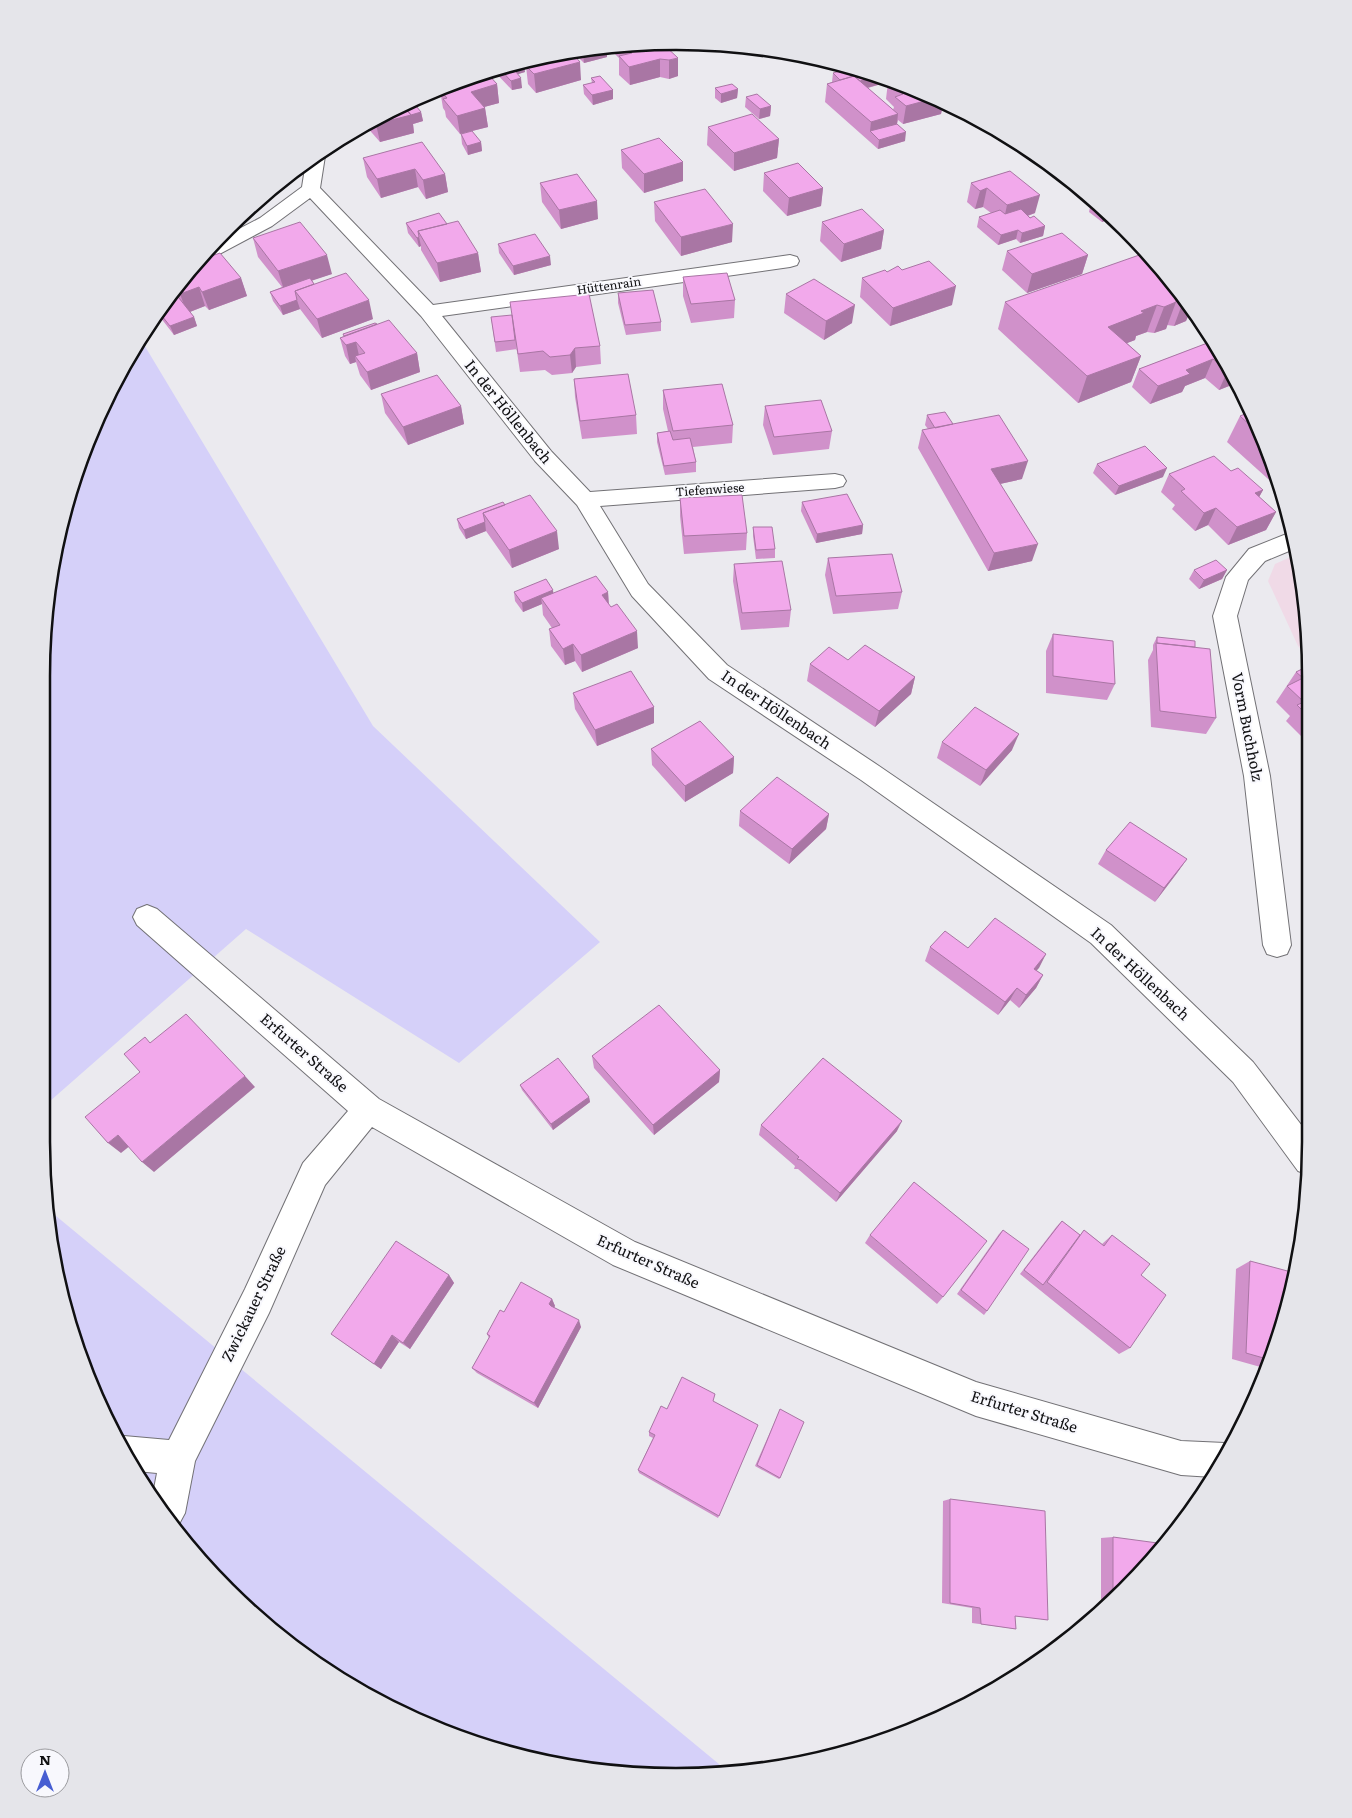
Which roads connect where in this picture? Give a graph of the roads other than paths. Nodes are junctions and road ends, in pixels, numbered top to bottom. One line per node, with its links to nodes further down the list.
1 (315, 165): 2 (street)
2 (311, 190): 3 (street); 5 (street, In der Höllenbach)
3 (221, 245)
4 (790, 261): 5 (street, Hüttenrain)
5 (428, 312): 7 (street, In der Höllenbach)
6 (836, 481): 7 (street, Tiefenwiese)
7 (585, 500): 12 (street, In der Höllenbach)
8 (1287, 543): 10 (street, Vorm Buchholz)
9 (147, 917): 11 (street, Erfurter Straße)
10 (1277, 945)
11 (368, 1109): 14 (street, Zwickauer Straße); 15 (street, Erfurter Straße)
12 (1302, 1150)
13 (133, 1454): 14 (street)
14 (178, 1458): 16 (street, Zwickauer Straße)
15 (1215, 1460)
16 (168, 1507)

